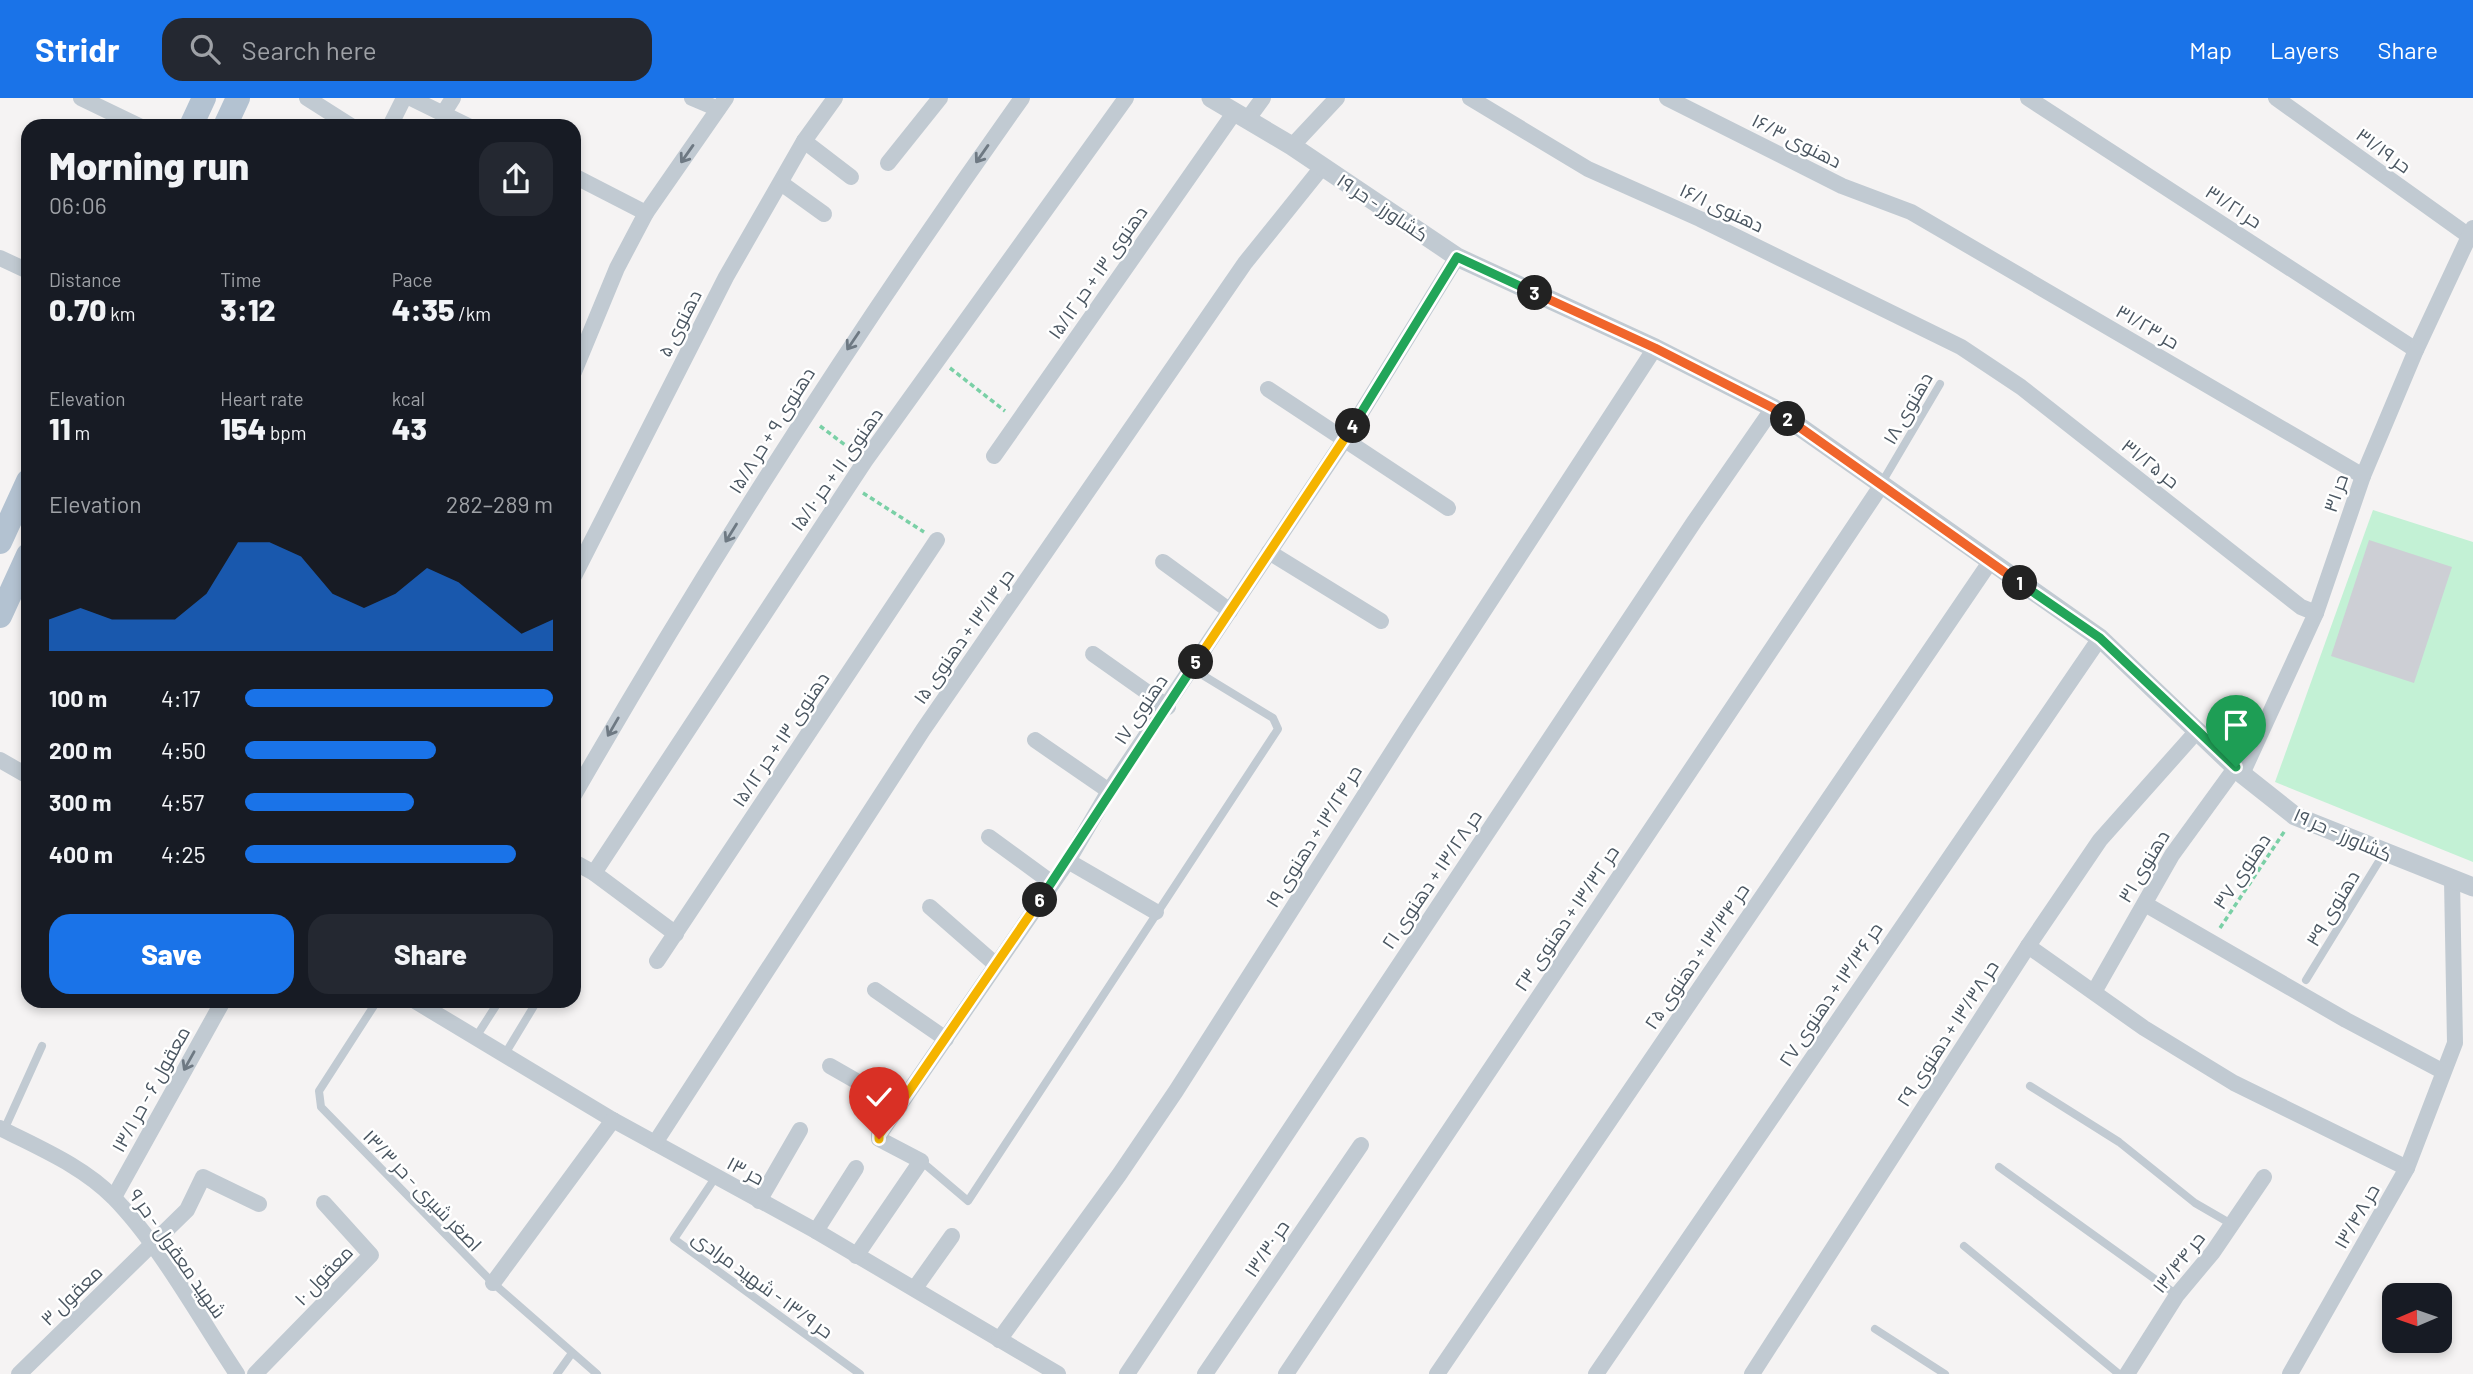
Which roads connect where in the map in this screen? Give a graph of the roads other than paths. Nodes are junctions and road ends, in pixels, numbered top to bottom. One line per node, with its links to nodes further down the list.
1 (81, 98): 23 (street)
2 (204, 98): 24 (main road)
3 (238, 98): 25 (main road)
4 (307, 98): 26 (street)
5 (404, 98): 27 (street)
6 (411, 98): 21 (street)
7 (453, 98): 21 (street)
8 (692, 98): 20 (street)
9 (835, 98): 29 (street, دهنوی ۵)
10 (940, 98): 31 (street)
11 (1021, 98): 76 (street, دهنوی ۹ + حر ۱۵/۸, one-way to 76)
12 (1126, 98): 82 (street, دهنوی ۱۱ + حر ۱۵/۱۰)
13 (1211, 98): 22 (street, کشاورز - حر ۱۹)
14 (1263, 98): 22 (street, دهنوی ۱۳ + حر ۱۵/۱۲)
15 (1337, 98): 30 (street)
16 (1470, 98): 43 (street, دهنوی ۱۶/۱)
17 (1667, 98): 36 (street, دهنوی ۱۶/۳)
18 (2028, 98): 45 (street, حر ۳۱/۲۱)
19 (2276, 98): 39 (street, حر ۳۱/۱۹)
20 (722, 104): 37 (street, one-way to 37)
21 (443, 114): 28 (street)
22 (1241, 116): 30 (street, کشاورز - حر ۱۹); 51 (street, دهنوی ۱۳ + حر ۱۵/۱۲)
23 (124, 119)
24 (194, 119)
25 (228, 119)
26 (340, 119)
27 (394, 119)
28 (453, 119)
29 (804, 141): 33 (street); 35 (street, دهنوی ۵)
30 (1292, 145): 32 (street, کشاورز - حر ۱۹)
31 (888, 163)
32 (1323, 166): 40 (street, کشاورز - حر ۱۹); 112 (street, حر ۱۳/۱۴ + دهنوی ۱۵)
33 (851, 177)
34 (581, 180): 37 (street)
35 (781, 183): 38 (street); 59 (street, دهنوی ۵)
36 (1911, 212): 52 (street, حر ۳۱/۲۳)
37 (646, 213): 46 (street)
38 (824, 214)
39 (2471, 232): 45 (street, حر ۳۱)
40 (1457, 257): 44 (street, کشاورز - حر ۱۹); 50 (street, دهنوی ۱۷)
41 (0, 258): 42 (street)
42 (21, 268)
43 (1961, 347): 64 (street, حر ۳۱/۲۵)
44 (1655, 348): 49 (street, کشاورز - حر ۱۹); 134 (street, حر ۱۳/۲۴ + دهنوی ۱۹)
45 (2416, 350): 52 (street, حر ۳۱)
46 (581, 355)
47 (1940, 384): 53 (lane, دهنوی ۱۸)
48 (1268, 389): 50 (street)
49 (1773, 408): 53 (street, کشاورز - حر ۱۹); 143 (street, حر ۱۳/۲۸ + دهنوی ۲۱)
50 (1346, 439): 55 (street); 58 (street, دهنوی ۱۷)
51 (994, 456)
52 (2363, 476): 64 (street, حر ۳۱)
53 (1881, 486): 61 (street, کشاورز - حر ۱۹); 145 (street, حر ۱۳/۳۲ + دهنوی ۲۳)
54 (21, 496): 57 (main road)
55 (1448, 508)
56 (937, 540): 89 (street, دهنوی ۱۳ + حر ۱۵/۱۲)
57 (0, 542)
58 (1269, 552): 63 (street, دهنوی ۱۷); 66 (street)
59 (581, 562)
60 (1163, 562): 63 (street)
61 (1990, 562): 67 (street, کشاورز - حر ۱۹); 146 (street, حر ۱۳/۳۴ + دهنوی ۲۵)
62 (21, 588): 65 (main road)
63 (1230, 611): 69 (street, دهنوی ۱۷)
64 (2316, 613): 75 (street, حر ۳۱)
65 (0, 617)
66 (1381, 621)
67 (2100, 638): 71 (street, کشاورز - حر ۱۹); 147 (street, حر ۱۳/۳۶ + دهنوی ۲۷)
68 (1093, 654): 70 (street)
69 (1191, 668): 70 (street, دهنوی ۱۷); 88 (lane)
70 (1168, 708): 77 (street, دهنوی ۱۷)
71 (2197, 731): 75 (street, کشاورز - حر ۱۹); 90 (street, حر ۱۳/۳۸ + دهنوی ۲۹)
72 (1035, 740): 77 (street)
73 (0, 760): 74 (street)
74 (21, 768)
75 (2239, 770): 79 (street, کشاورز - حر ۱۹); 86 (street, دهنوی ۳۱)
76 (581, 783)
77 (1109, 792): 80 (street, دهنوی ۱۷)
78 (989, 837): 84 (street)
79 (2384, 853): 83 (street, کشاورز - حر ۱۹); 93 (lane, دهنوی ۳۹)
80 (1068, 861): 84 (street, دهنوی ۱۷); 88 (street)
81 (581, 866): 82 (street)
82 (594, 873): 89 (street)
83 (2452, 880): 85 (street, کشاورز - حر ۱۹); 106 (street, حر ۱۳/۴۸)
84 (1052, 883): 92 (street, دهنوی ۱۷)
85 (2473, 887)
86 (2145, 904): 95 (street, دهنوی ۳۱); 106 (street)
87 (930, 907): 92 (street)
88 (1156, 912): 114 (lane)
89 (676, 933): 91 (street, دهنوی ۱۳ + حر ۱۵/۱۲)
90 (2028, 946): 95 (street); 148 (street, حر ۱۳/۳۸ + دهنوی ۲۹)
91 (657, 961)
92 (994, 963): 102 (street, دهنوی ۱۷)
93 (2306, 980)
94 (875, 990): 102 (street)
95 (2094, 992): 117 (street)
96 (219, 1008): 120 (street, معقول ۶ - حر ۱۳/۱, one-way to 120)
97 (372, 1008): 130 (lane, اصغر شیری - حر ۱۳/۳)
98 (428, 1008): 101 (street, حر ۱۳)
99 (495, 1008): 101 (lane)
100 (533, 1008): 104 (lane)
101 (476, 1037): 104 (street, حر ۱۳)
102 (946, 1039): 108 (street, دهنوی ۱۷)
103 (42, 1046): 110 (lane)
104 (505, 1054): 109 (street, حر ۱۳)
105 (830, 1066): 108 (street)
106 (2442, 1071): 117 (street, حر ۱۳/۴۸)
107 (2031, 1086): 124 (lane)
108 (900, 1106): 114 (street, دهنوی ۱۷)
109 (613, 1120): 112 (street, حر ۱۳); 130 (street)
110 (2, 1129): 120 (street, شهید معقول - حر ۹)
111 (800, 1130): 121 (street)
112 (655, 1143): 119 (street, حر ۱۳)
113 (1361, 1145): 144 (street, حر ۱۳/۳۰)
114 (921, 1161): 129 (street)
115 (1999, 1167): 132 (lane)
116 (856, 1168): 125 (street)
117 (2407, 1168): 152 (street, حر ۱۳/۴۸)
118 (2263, 1177): 124 (street, حر ۱۳/۴۴)
119 (715, 1178): 121 (street, حر ۱۳); 141 (lane, حر ۱۳/۹ - شهید مرادی)
120 (114, 1197): 128 (street, شهید معقول - حر ۹)
121 (759, 1200): 125 (street, حر ۱۳)
122 (324, 1203): 138 (street, معقول ۱۰)
123 (259, 1205): 128 (street, معقول ۳)
124 (2233, 1225): 132 (street, حر ۱۳/۴۴)
125 (816, 1231): 129 (street, حر ۱۳)
126 (952, 1236): 131 (street)
127 (1964, 1245): 150 (lane)
128 (152, 1247): 136 (street, معقول ۳); 137 (street, شهید معقول - حر ۹)
129 (856, 1256): 131 (street, حر ۱۳)
130 (493, 1283): 135 (lane, اصغر شیری - حر ۱۳/۳)
131 (915, 1288): 134 (street, حر ۱۳)
132 (2177, 1294): 151 (street, حر ۱۳/۴۴)
133 (1875, 1329): 149 (lane)
134 (999, 1340): 142 (street, حر ۱۳)
135 (572, 1353): 139 (lane); 140 (lane, اصغر شیری - حر ۱۳/۳)
136 (19, 1374)
137 (237, 1374)
138 (255, 1374)
139 (557, 1374)
140 (597, 1374)
141 (860, 1374)
142 (1058, 1374)
143 (1126, 1374)
144 (1205, 1374)
145 (1286, 1374)
146 (1437, 1374)
147 (1595, 1374)
148 (1752, 1374)
149 (1945, 1374)
150 (2119, 1374)
151 (2127, 1374)
152 (2290, 1374)

